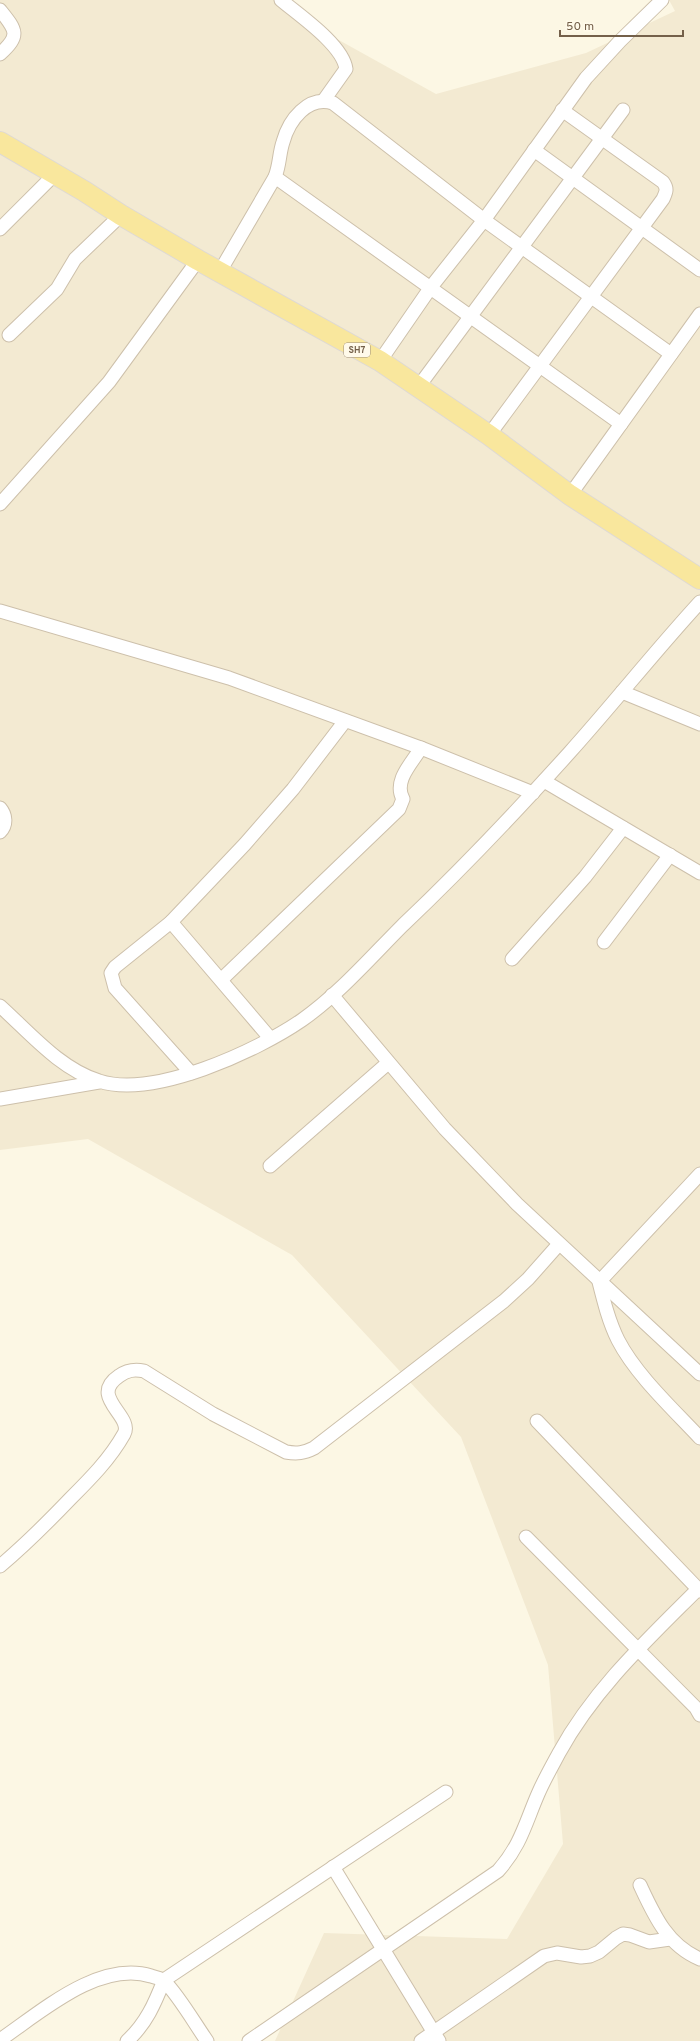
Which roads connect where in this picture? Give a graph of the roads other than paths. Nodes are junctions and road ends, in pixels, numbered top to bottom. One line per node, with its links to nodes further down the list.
1 (4, 0): 4 (street)
2 (280, 0): 7 (street)
3 (662, 0): 8 (street)
4 (0, 3)
5 (0, 10): 6 (street)
6 (0, 54)
7 (324, 100): 14 (street); 17 (street)
8 (562, 110): 10 (street); 12 (street)
9 (623, 110): 10 (street)
10 (602, 139): 15 (street); 18 (street)
11 (0, 142): 13 (main road, SH7)
12 (534, 150): 15 (street); 17 (street)
13 (55, 174): 16 (main road, SH7); 19 (street)
14 (275, 177): 23 (street); 24 (street)
15 (574, 179): 18 (street); 20 (street)
16 (122, 215): 21 (main road, SH7); 28 (street)
17 (484, 220): 20 (street); 24 (street)
18 (642, 227): 22 (street); 25 (street)
19 (0, 229)
20 (521, 246): 25 (street); 27 (street)
21 (198, 260): 23 (main road, SH7); 36 (street)
22 (700, 270)
23 (219, 272): 30 (main road, SH7)
24 (431, 287): 27 (street); 30 (street)
25 (592, 298): 29 (street); 31 (street)
26 (700, 314): 29 (street)
27 (470, 316): 31 (street); 32 (street)
28 (9, 335)
29 (671, 354): 33 (street)
30 (380, 361): 32 (main road, SH7)
31 (542, 366): 33 (street); 34 (street)
32 (418, 386): 34 (main road, SH7)
33 (621, 424): 35 (street)
34 (489, 435): 35 (main road, SH7)
35 (570, 495): 37 (main road, SH7)
36 (0, 504)
37 (700, 579)
38 (700, 602): 40 (street)
39 (0, 611): 41 (street)
40 (622, 692): 42 (street); 44 (street)
41 (345, 721): 43 (street); 51 (street)
42 (700, 724)
43 (421, 748): 45 (street); 54 (street)
44 (544, 781): 45 (street); 47 (street)
45 (533, 793): 55 (street)
46 (0, 808): 48 (street)
47 (623, 828): 49 (street); 53 (street)
48 (0, 832)
49 (670, 855): 50 (street); 52 (street)
50 (700, 873)
51 (171, 922): 54 (street); 59 (street)
52 (604, 942)
53 (512, 959)
54 (222, 980): 57 (street)
55 (332, 995): 57 (street); 58 (street)
56 (0, 1006): 60 (street)
57 (270, 1038): 59 (street)
58 (388, 1063): 62 (street); 64 (street)
59 (191, 1073): 60 (street)
60 (99, 1082): 61 (street)
61 (0, 1099)
62 (270, 1166)
63 (700, 1174): 65 (street)
64 (559, 1244): 65 (street); 70 (street)
65 (599, 1282): 66 (street); 68 (street)
66 (700, 1374)
67 (537, 1421): 71 (street)
68 (700, 1438)
69 (526, 1537): 72 (street)
70 (0, 1566)
71 (699, 1590): 72 (street)
72 (638, 1650): 73 (street); 78 (street)
73 (700, 1715)
74 (446, 1792): 75 (street)
75 (333, 1867): 78 (street); 80 (street)
76 (640, 1885): 77 (street)
77 (670, 1939): 79 (street); 81 (street)
78 (384, 1950): 81 (street); 85 (street)
79 (700, 1958)
80 (164, 1980): 82 (street); 83 (street); 84 (street)
81 (436, 2037): 86 (street)
82 (0, 2040)
83 (127, 2041)
84 (208, 2041)
85 (249, 2041)
86 (420, 2041)

